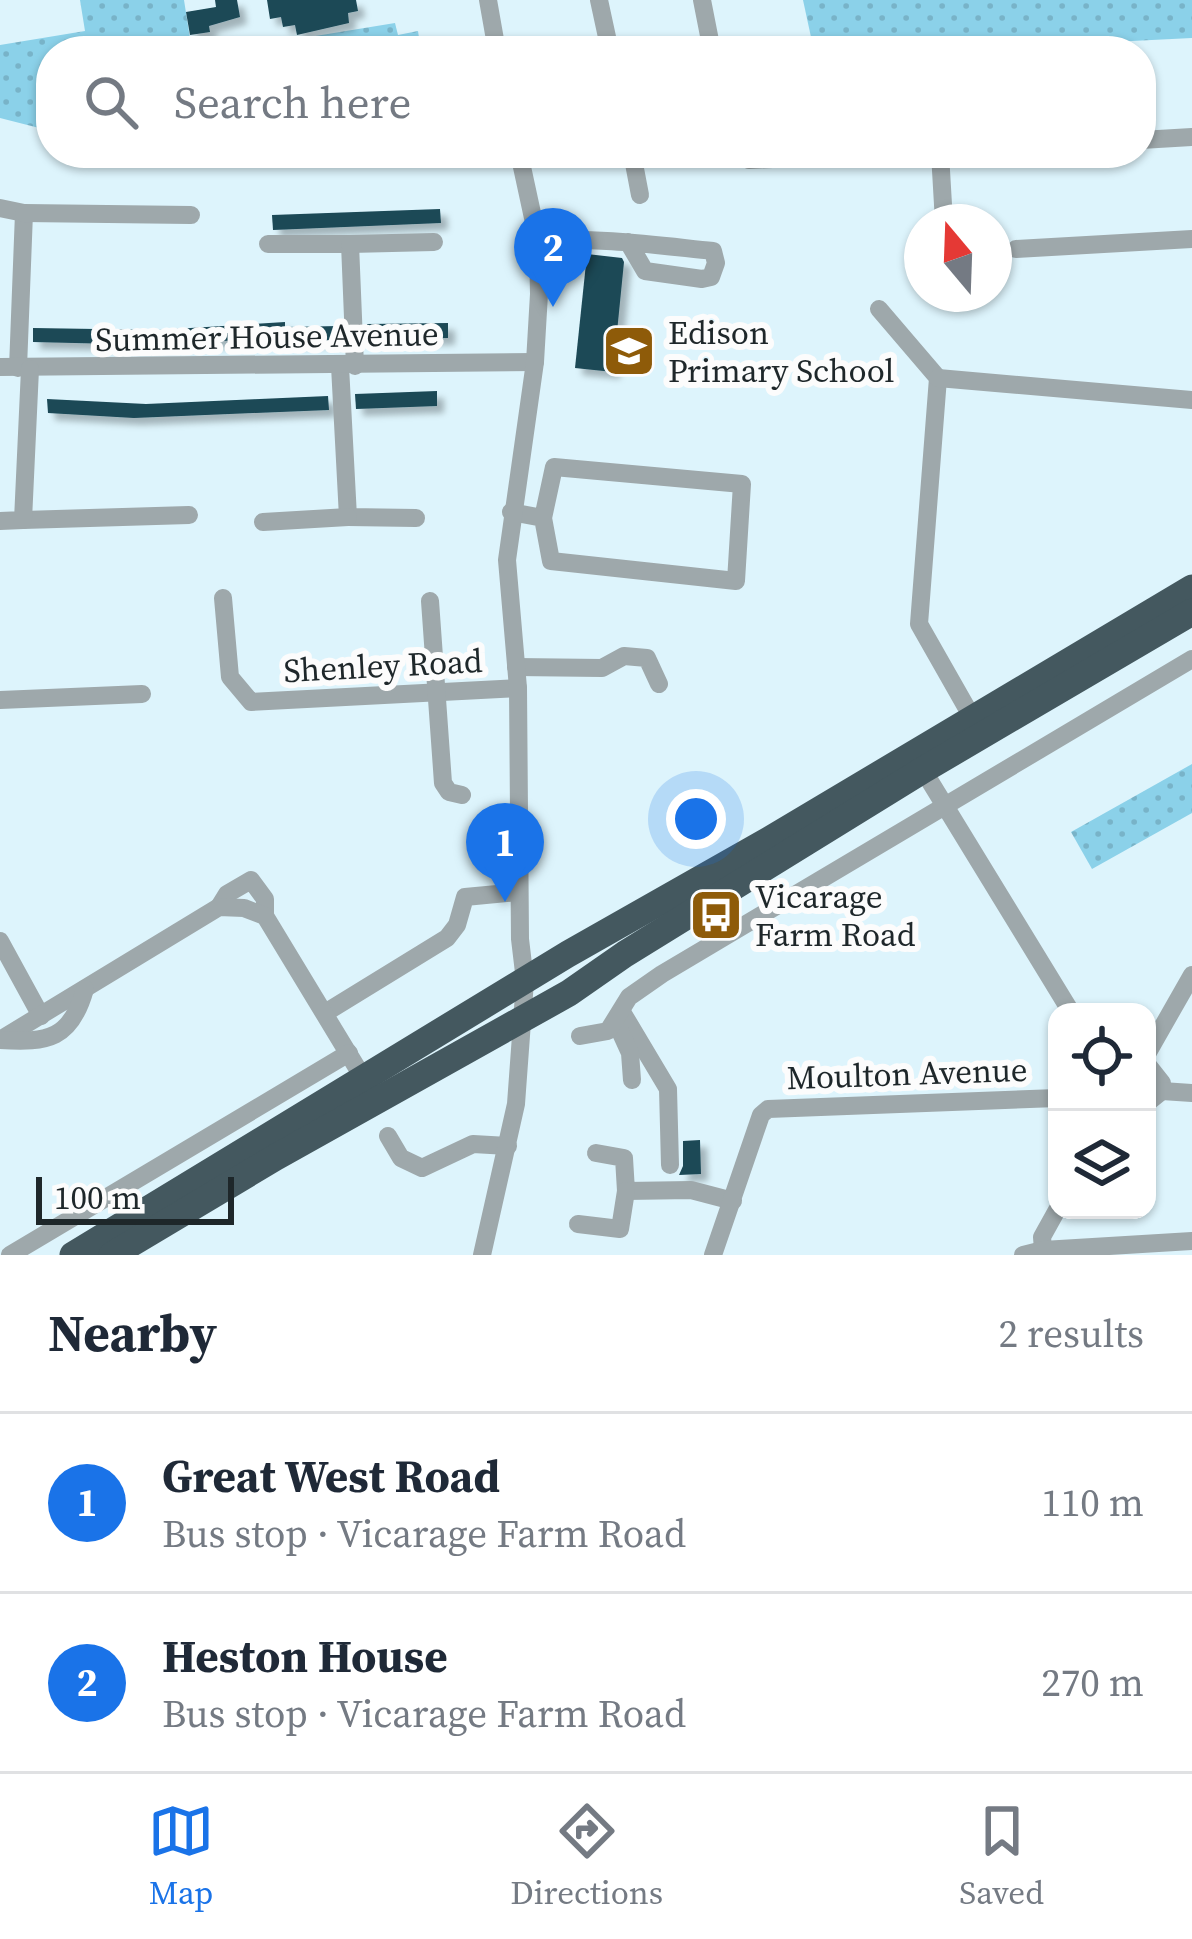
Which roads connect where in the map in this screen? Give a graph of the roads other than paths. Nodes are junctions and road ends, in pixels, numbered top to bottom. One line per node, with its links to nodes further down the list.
1 (488, 0): 4 (street)
2 (599, 0): 5 (street)
3 (702, 0): 6 (street)
4 (494, 36)
5 (607, 36)
6 (709, 36)
7 (1192, 137): 8 (street)
8 (1156, 139)
9 (522, 168): 18 (street)
10 (635, 168): 12 (street)
11 (941, 168): 13 (street)
12 (640, 195)
13 (943, 204)
14 (0, 208): 15 (street)
15 (24, 213): 16 (street); 27 (street)
16 (191, 215)
17 (1192, 239): 23 (street)
18 (538, 241): 20 (street); 25 (street)
19 (434, 242): 22 (street)
20 (628, 242)
21 (268, 244): 22 (street)
22 (350, 244): 26 (street)
23 (1016, 249)
24 (879, 309): 28 (street)
25 (535, 362): 26 (street, Summer House Avenue); 30 (street)
26 (348, 366): 27 (street, Summer House Avenue); 32 (street)
27 (16, 368): 36 (street)
28 (938, 378): 29 (street); 49 (street)
29 (1192, 400)
30 (511, 512): 34 (street); 43 (street)
31 (189, 515): 36 (street)
32 (348, 517): 33 (street); 37 (street)
33 (416, 518)
34 (543, 518): 34 (street)
35 (0, 520): 36 (street)
36 (23, 520)
37 (263, 522)
38 (1192, 588): 49 (highway)
39 (223, 598): 46 (street, Shenley Road)
40 (430, 601): 46 (street)
41 (1192, 612): 50 (highway)
42 (1192, 659): 52 (street)
43 (516, 667): 44 (street); 45 (street)
44 (659, 684)
45 (518, 688): 46 (street, Shenley Road); 53 (street)
46 (436, 692): 51 (street)
47 (142, 694): 48 (street)
48 (0, 700)
49 (973, 718): 60 (highway)
50 (923, 770): 52 (street); 57 (highway)
51 (462, 795)
52 (946, 809): 58 (street); 62 (street)
53 (519, 892): 60 (street); 63 (street)
54 (220, 907): 55 (street); 55 (street); 61 (street)
55 (265, 916): 63 (street)
56 (0, 941): 65 (street)
57 (635, 948): 58 (street); 60 (highway); 66 (highway)
58 (662, 974): 64 (street)
59 (1192, 975): 68 (street)
60 (525, 981): 66 (street); 72 (highway)
61 (85, 989): 65 (street); 69 (street)
62 (1065, 1003)
63 (325, 1012): 70 (street)
64 (620, 1014): 67 (street); 71 (street); 79 (street)
65 (41, 1016): 69 (street)
66 (522, 1020): 77 (street); 88 (highway)
67 (580, 1036)
68 (1156, 1038)
69 (0, 1040)
70 (349, 1053): 72 (street); 86 (street)
71 (632, 1080)
72 (365, 1081): 87 (highway)
73 (1192, 1094): 74 (street)
74 (1156, 1097)
75 (1048, 1098): 81 (street, Moulton Avenue)
76 (388, 1136): 77 (street)
77 (508, 1145): 89 (street)
78 (596, 1154): 80 (street)
79 (670, 1165)
80 (626, 1191): 81 (street); 83 (street)
81 (733, 1201): 90 (street)
82 (1052, 1219): 85 (street)
83 (578, 1224)
84 (1192, 1240): 85 (street)
85 (1043, 1250): 91 (street)
86 (10, 1255)
87 (73, 1255)
88 (112, 1255)
89 (482, 1255)
90 (713, 1255)
91 (1023, 1255)

